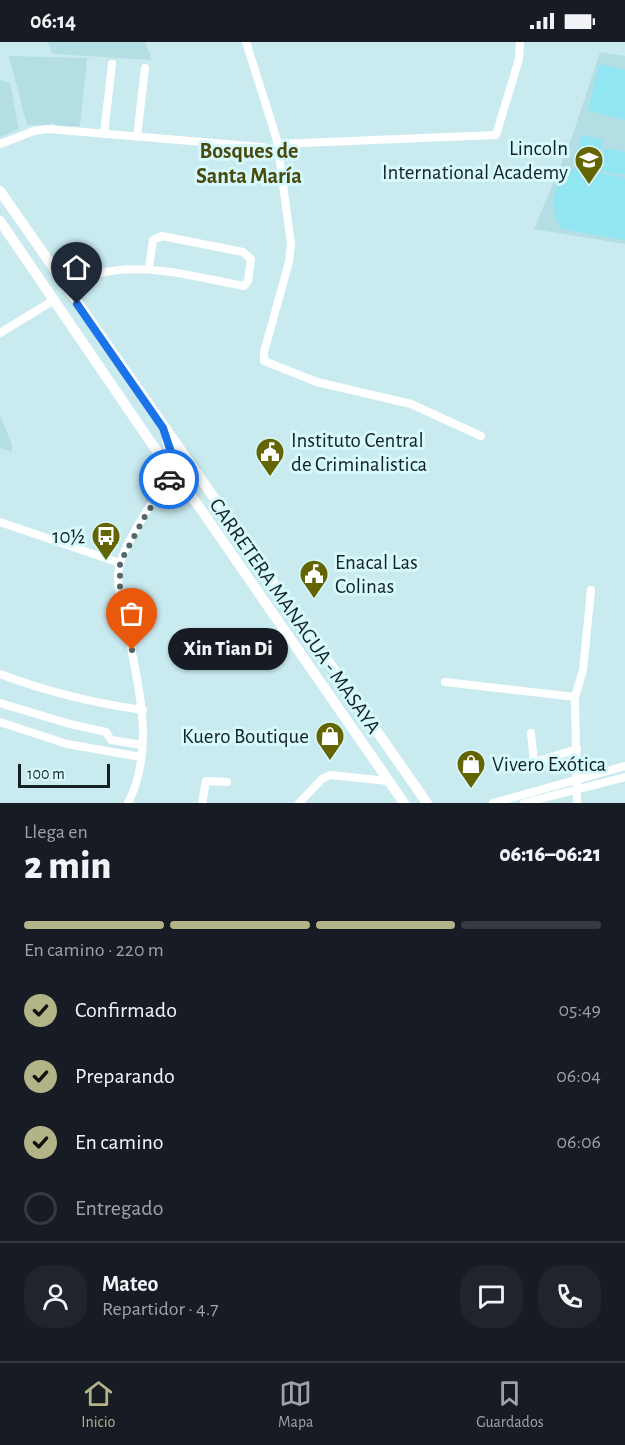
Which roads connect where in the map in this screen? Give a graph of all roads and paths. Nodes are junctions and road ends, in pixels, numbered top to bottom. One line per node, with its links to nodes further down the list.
1 (246, 42): 8 (street)
2 (520, 42): 8 (street)
3 (112, 64): 5 (street)
4 (145, 68): 6 (street)
5 (104, 134): 6 (street); 7 (street)
6 (137, 136): 8 (street)
7 (0, 144)
8 (278, 147): 16 (street)
9 (0, 191): 12 (highway, CARRETERA MANAGUA - MASAYA)
10 (0, 221): 13 (highway, CARRETERA MANAGUA - MASAYA)
11 (149, 268): 11 (street); 12 (street)
12 (65, 287): 15 (highway, CARRETERA MANAGUA - MASAYA)
13 (54, 300): 14 (street); 17 (highway, CARRETERA MANAGUA - MASAYA)
14 (0, 333)
15 (163, 428): 18 (highway); 22 (highway, CARRETERA MANAGUA - MASAYA)
16 (481, 436)
17 (154, 447): 18 (highway, CARRETERA MANAGUA - MASAYA); 19 (highway)
18 (174, 475): 19 (street); 20 (highway, CARRETERA MANAGUA - MASAYA); 22 (highway)
19 (157, 496): 20 (highway); 23 (street)
20 (191, 496): 40 (highway, CARRETERA MANAGUA - MASAYA)
21 (0, 522): 23 (street)
22 (249, 548): 47 (highway, CARRETERA MANAGUA - MASAYA)
23 (120, 563): 29 (street)
24 (591, 590): 27 (street)
25 (0, 674): 29 (street)
26 (445, 682): 27 (street)
27 (575, 697): 33 (street)
28 (0, 703): 32 (street)
29 (143, 710): 32 (street)
30 (0, 722): 34 (street)
31 (531, 733): 35 (street)
32 (142, 745): 34 (street)
33 (577, 749): 35 (street); 39 (street)
34 (141, 757): 43 (street)
35 (534, 763): 37 (street)
36 (625, 766): 39 (street)
37 (516, 768)
38 (625, 777): 42 (street)
39 (578, 778): 42 (street); 48 (street)
40 (388, 781): 45 (street); 46 (highway, CARRETERA MANAGUA - MASAYA)
41 (227, 782): 44 (street)
42 (578, 790): 49 (street); 50 (street)
43 (128, 803)
44 (202, 803)
45 (299, 803)
46 (404, 803)
47 (427, 803)
48 (493, 803)
49 (524, 803)
50 (577, 803)

